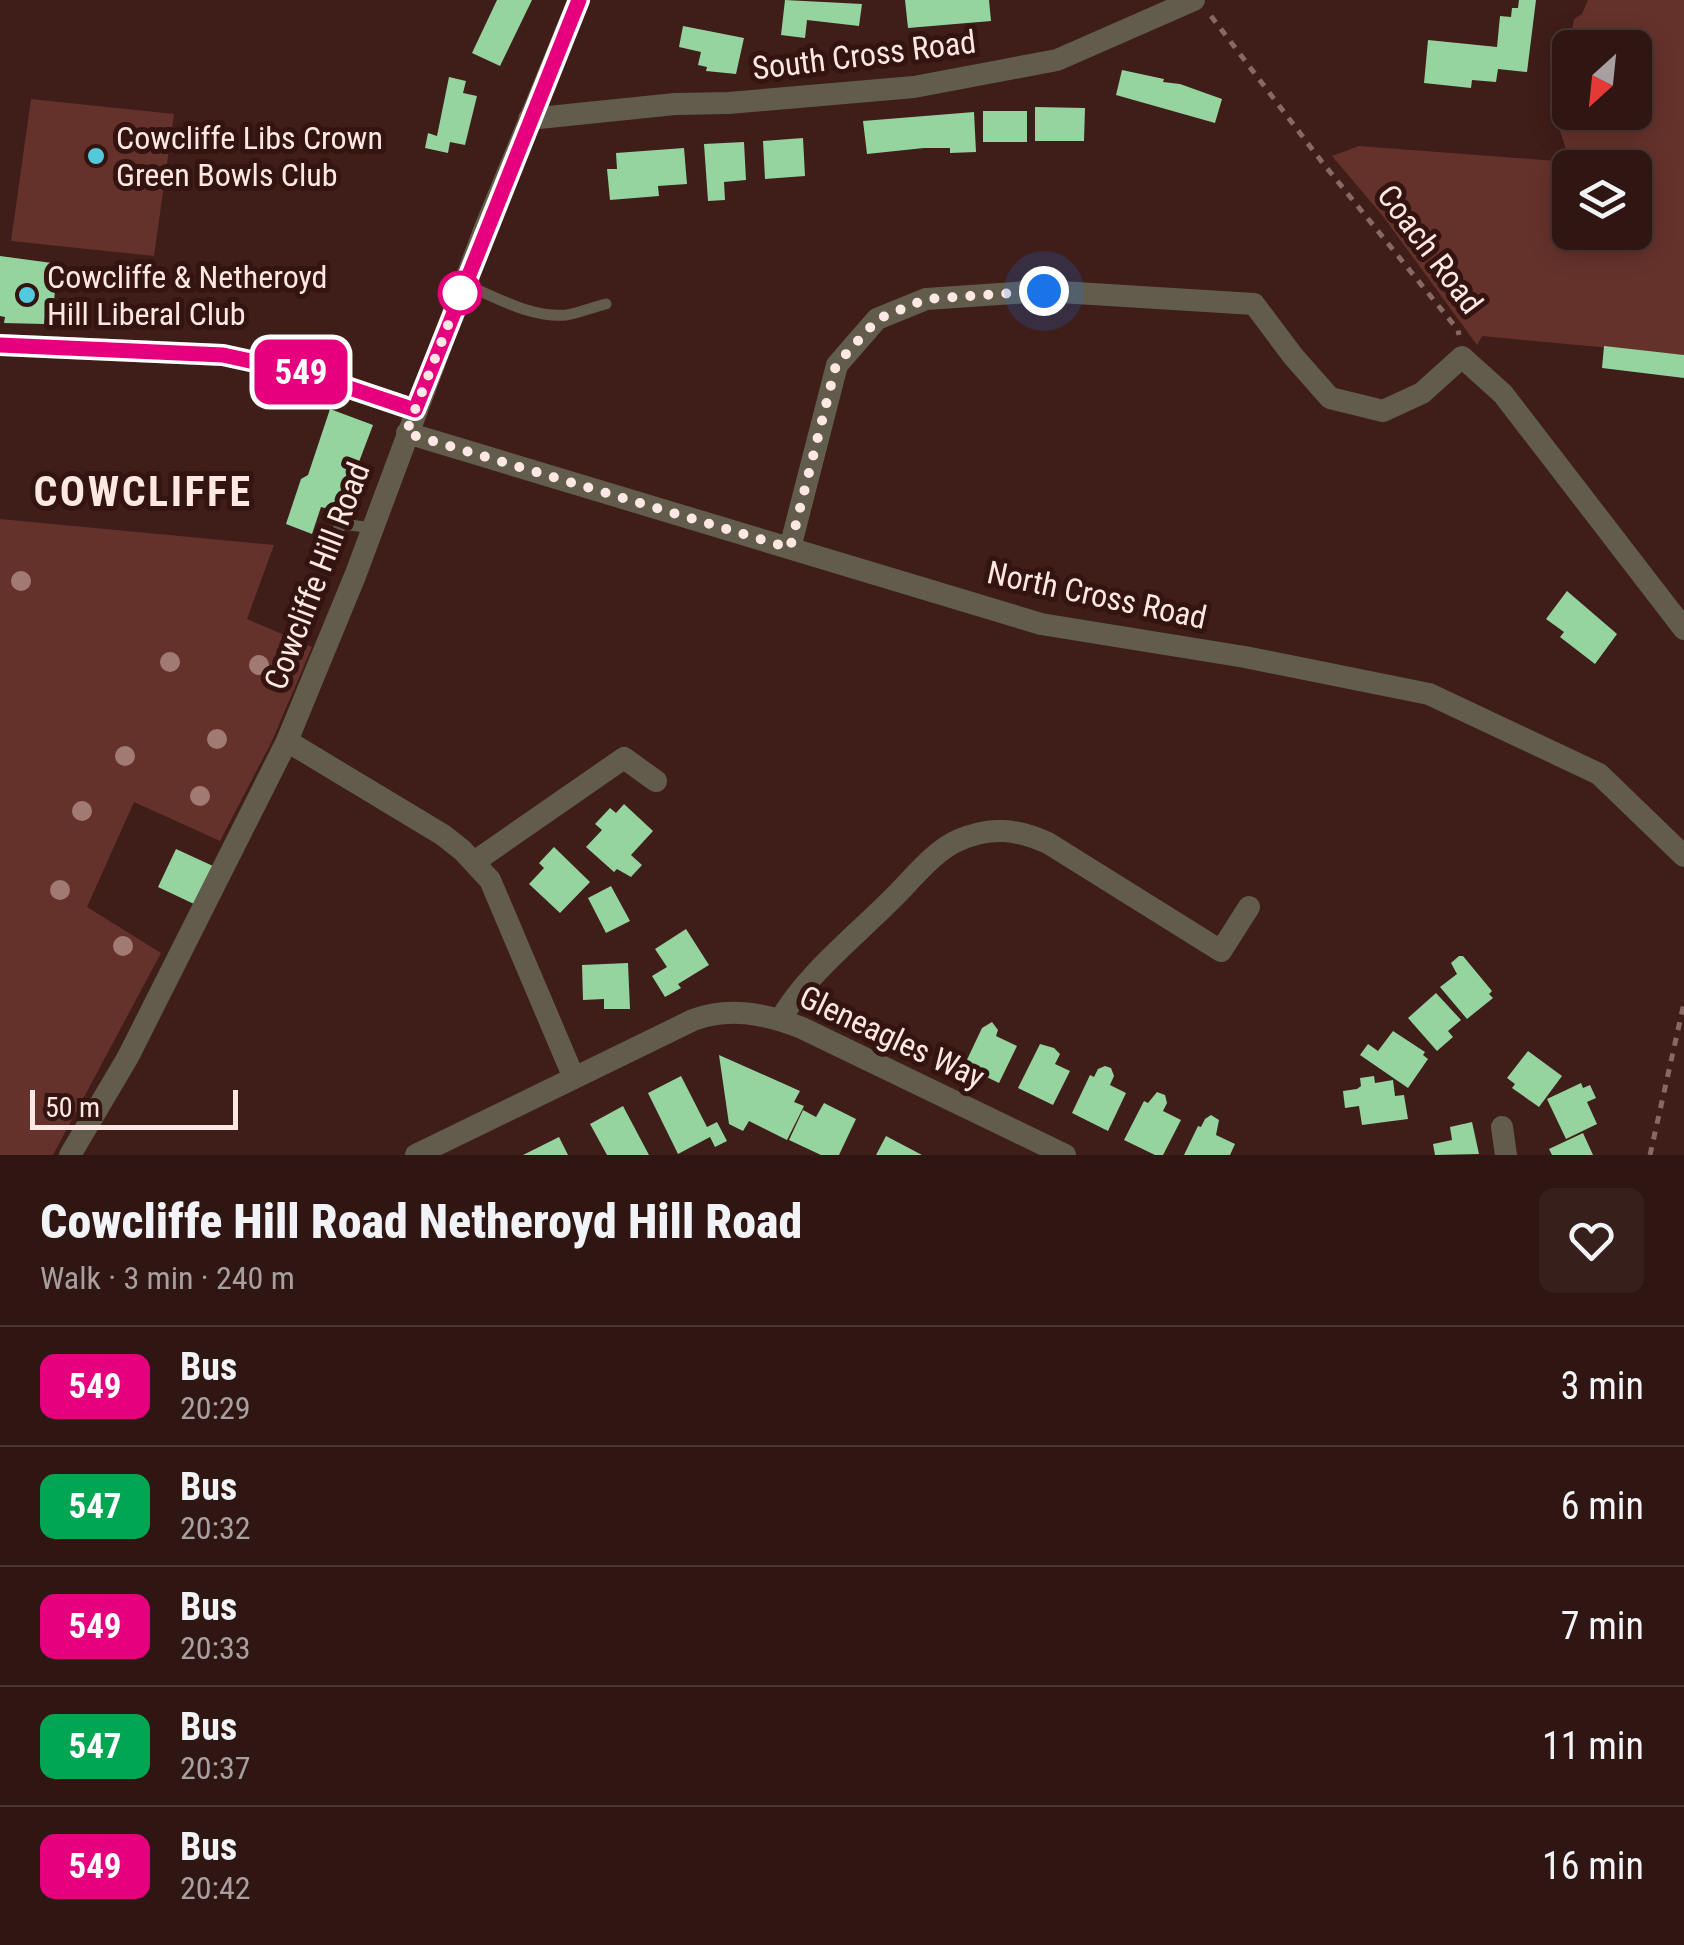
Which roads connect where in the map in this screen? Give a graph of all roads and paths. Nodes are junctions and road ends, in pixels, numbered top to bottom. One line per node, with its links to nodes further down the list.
1 (578, 0): 3 (street, Cowcliffe Hill Road)
2 (1202, 7): 3 (street, South Cross Road); 7 (path, Coach Road)
3 (529, 119): 4 (street, Cowcliffe Hill Road)
4 (464, 284): 5 (lane); 8 (street, Cowcliffe Hill Road)
5 (606, 304)
6 (0, 345): 8 (street)
7 (1462, 358): 12 (street); 13 (street, Coach Road)
8 (415, 410): 9 (street, Cowcliffe Hill Road)
9 (406, 433): 10 (street, Cowcliffe Hill Road); 12 (street, North Cross Road)
10 (372, 528): 11 (lane); 14 (street, Cowcliffe Hill Road)
11 (327, 541)
12 (790, 548): 16 (street, North Cross Road)
13 (1684, 629)
14 (287, 741): 17 (street); 23 (street, Cowcliffe Hill Road)
15 (656, 780): 17 (street)
16 (1684, 856)
17 (474, 862): 21 (street)
18 (1249, 907): 20 (street)
19 (1684, 1004): 27 (path)
20 (780, 1020): 21 (street, Gleneagles Way); 25 (street, Gleneagles Way)
21 (574, 1078): 24 (street, Gleneagles Way)
22 (1502, 1127): 26 (street)
23 (70, 1155)
24 (416, 1155)
25 (1065, 1155)
26 (1506, 1155)
27 (1650, 1155)

